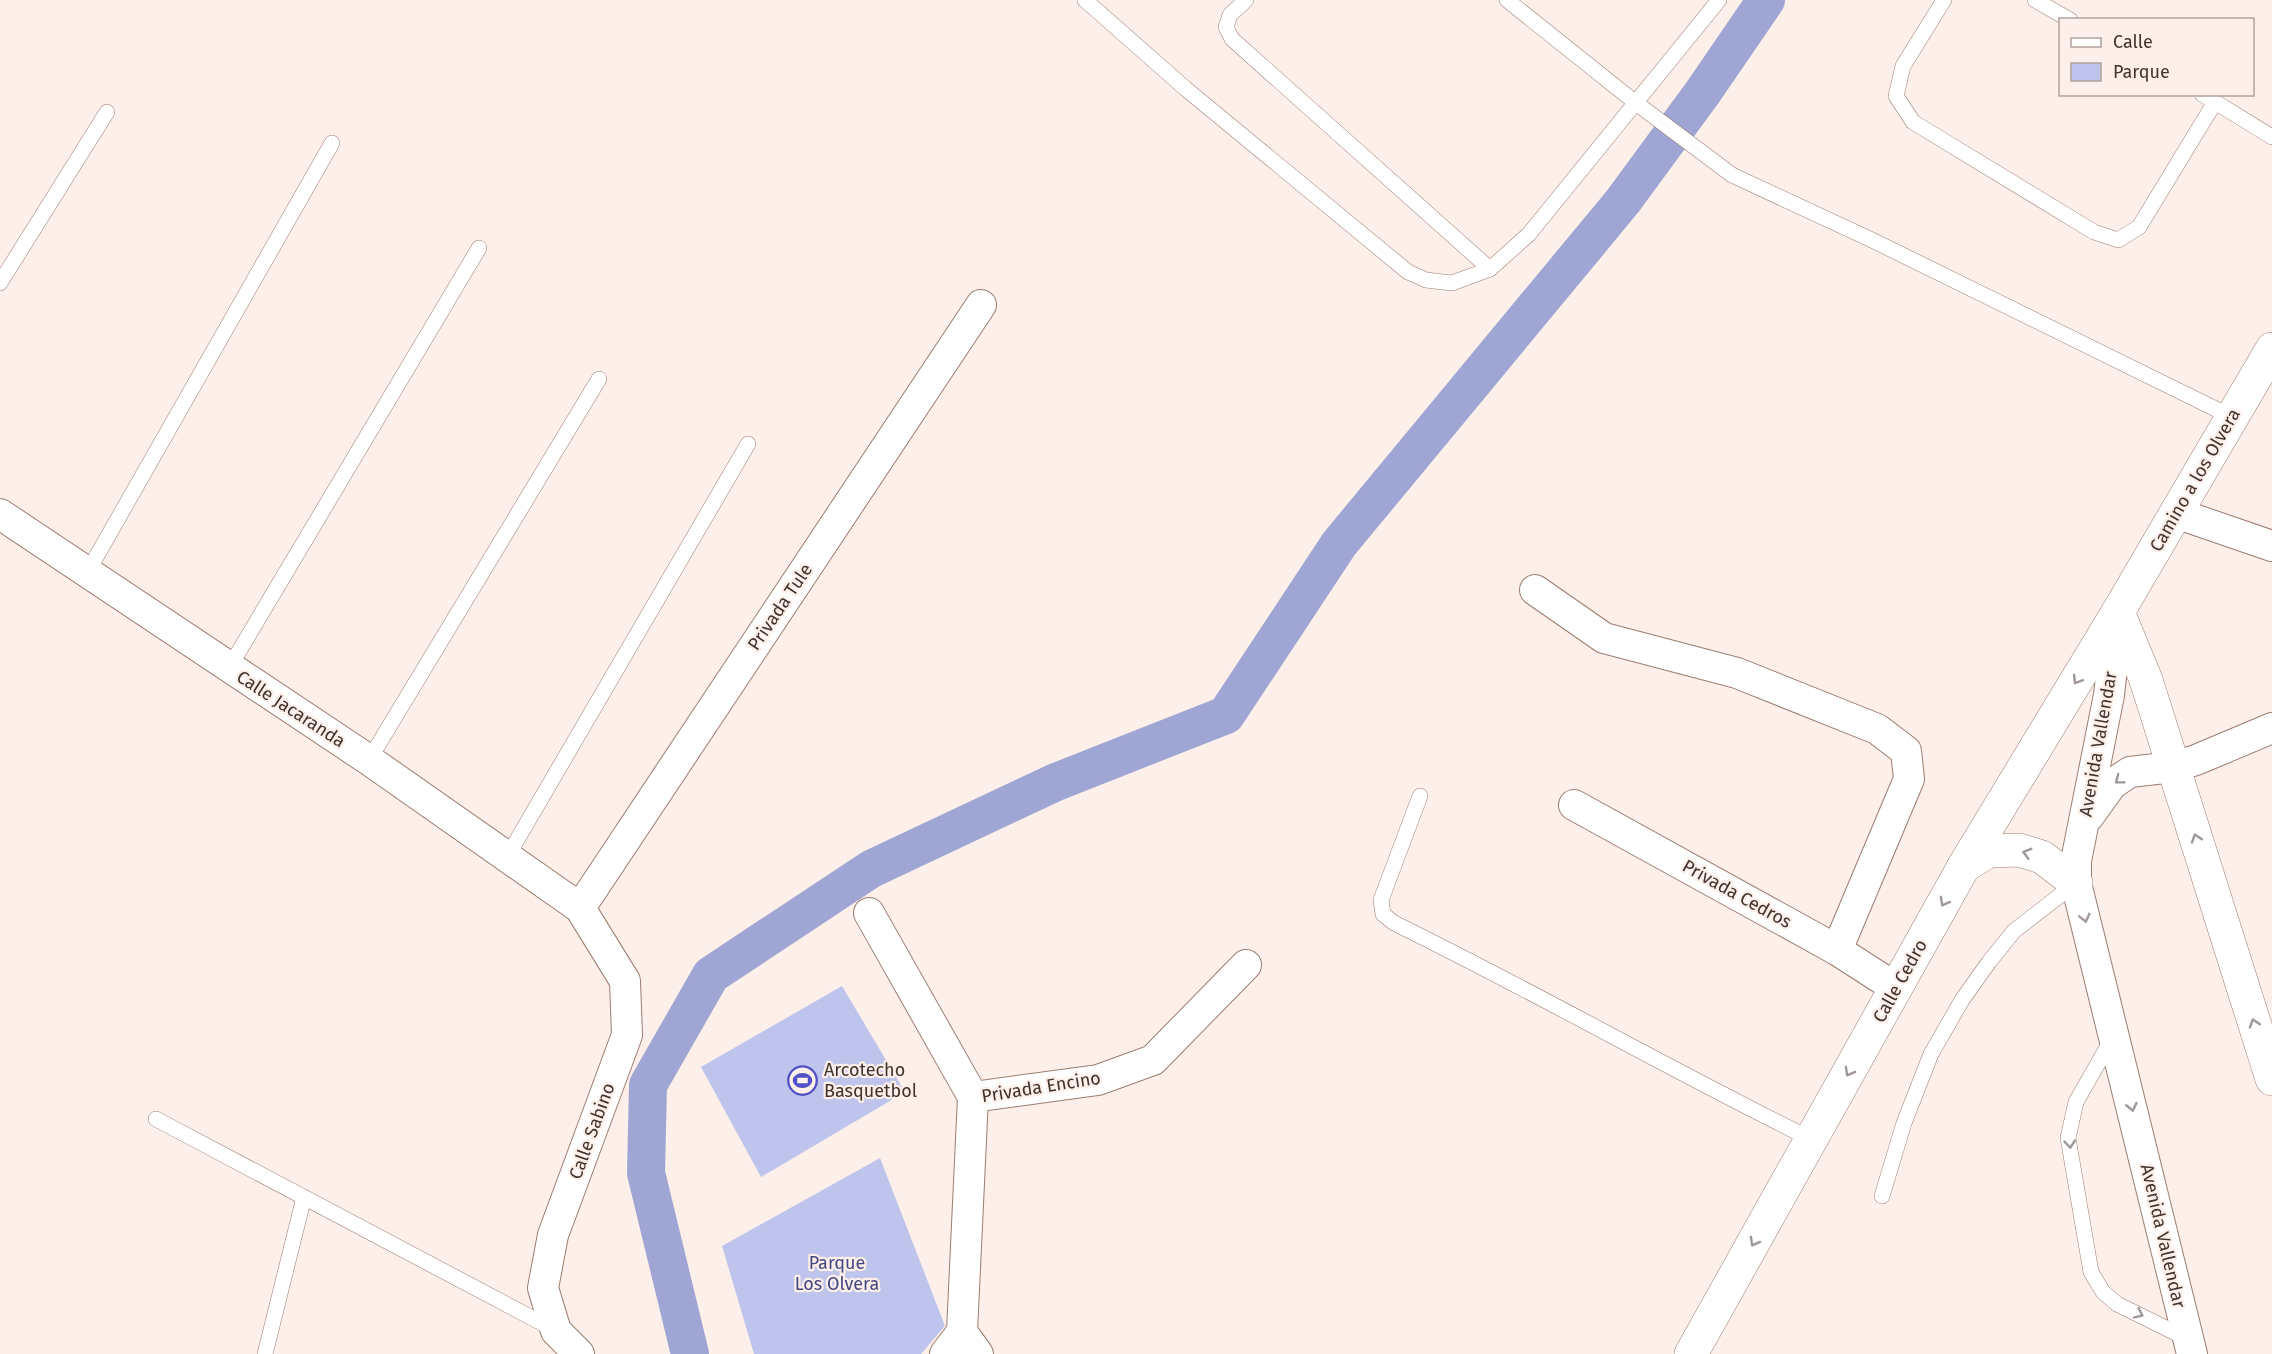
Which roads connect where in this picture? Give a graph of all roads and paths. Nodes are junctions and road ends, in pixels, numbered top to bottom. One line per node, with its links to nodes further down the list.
1 (1085, 0): 14 (lane)
2 (1246, 0): 14 (lane)
3 (1507, 0): 9 (lane)
4 (1719, 0): 9 (lane)
5 (1944, 0): 8 (lane)
6 (2035, 0): 7 (lane)
7 (2066, 18)
8 (2209, 98): 11 (lane)
9 (1636, 103): 14 (lane); 19 (lane)
10 (107, 112): 15 (lane)
11 (2272, 137)
12 (332, 144): 24 (lane)
13 (478, 248): 27 (lane)
14 (1490, 269)
15 (0, 283)
16 (981, 305): 37 (street, Privada Tule)
17 (2268, 362): 19 (street, Camino a los Olvera)
18 (599, 379): 29 (lane)
19 (2232, 417): 21 (street, Camino a los Olvera)
20 (748, 444): 34 (lane)
21 (2176, 513): 23 (street); 26 (street, Camino a los Olvera)
22 (0, 514): 24 (street, Calle Jacaranda)
23 (2272, 546)
24 (87, 573): 27 (street, Calle Jacaranda)
25 (1535, 590): 39 (street)
26 (2118, 612): 30 (street, Avenida Vallendar); 33 (street, Avenida Vallendar); 35 (street, Calle Cedro, one-way to 35)
27 (229, 668): 29 (street, Calle Jacaranda)
28 (2272, 728): 30 (street)
29 (369, 760): 34 (street, Calle Jacaranda)
30 (2173, 767): 33 (street, one-way to 33); 43 (street, Avenida Vallendar, one-way to 30)
31 (1420, 796): 46 (lane)
32 (1574, 806): 39 (street, Privada Cedros)
33 (2083, 823): 36 (street, Avenida Vallendar)
34 (507, 857): 37 (street, Calle Jacaranda)
35 (1964, 866): 36 (street, one-way to 35); 41 (street, Calle Cedro, one-way to 41)
36 (2076, 883): 42 (street, Avenida Vallendar, one-way to 42); 47 (lane)
37 (580, 908): 49 (street, Calle Sabino)
38 (869, 913): 44 (street)
39 (1837, 950): 41 (street, Privada Cedros)
40 (1246, 965): 44 (street, Privada Encino)
41 (1896, 988): 46 (street, Calle Cedro, one-way to 46)
42 (2115, 1034): 50 (street, Avenida Vallendar, one-way to 50); 50 (lane, one-way to 50)
43 (2272, 1079)
44 (972, 1097): 51 (street)
45 (156, 1119): 48 (lane)
46 (1811, 1139): 54 (street, Calle Cedro, one-way to 54)
47 (1882, 1196)
48 (304, 1197): 49 (lane); 52 (lane)
49 (556, 1331): 53 (street, Calle Sabino)
50 (2190, 1346)
51 (962, 1347)
52 (265, 1354)
53 (579, 1354)
54 (1691, 1354)

